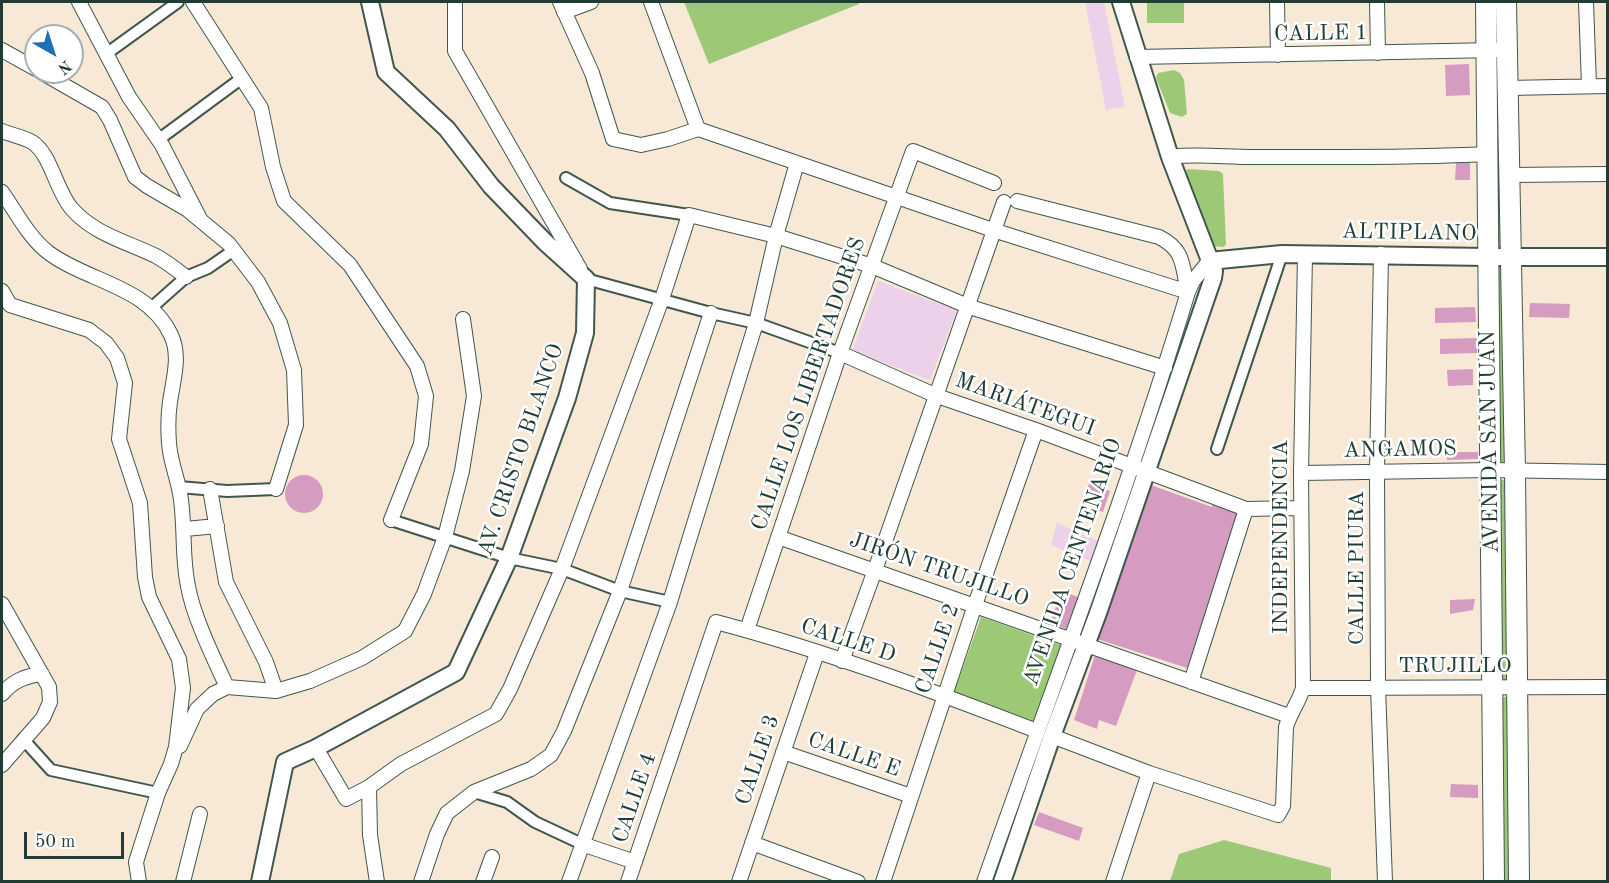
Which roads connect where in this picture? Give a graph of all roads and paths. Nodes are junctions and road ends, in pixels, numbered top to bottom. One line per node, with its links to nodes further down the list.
1 (79, 2): 18 (street)
2 (178, 2): 18 (street)
3 (193, 2): 23 (street)
4 (370, 2): 54 (street)
5 (455, 2): 54 (street)
6 (591, 2): 14 (street)
7 (651, 2): 28 (street)
8 (1121, 2): 21 (street, AVENIDA CENTENARIO)
9 (1277, 2): 20 (street)
10 (1377, 2): 19 (street)
11 (1486, 2): 17 (main road, AVENIDA SAN JUAN)
12 (1506, 2): 16 (main road, AVENIDA SAN JUAN)
13 (1586, 2): 25 (street)
14 (562, 7): 28 (street)
15 (2, 50): 22 (street)
16 (1507, 50): 17 (street, CALLE 1); 27 (main road, AVENIDA SAN JUAN)
17 (1486, 51): 19 (street, CALLE 1); 31 (main road, AVENIDA SAN JUAN)
18 (106, 54): 30 (street)
19 (1378, 54): 20 (street, CALLE 1)
20 (1278, 56): 21 (street, CALLE 1)
21 (1137, 57): 32 (street, AVENIDA CENTENARIO)
22 (24, 62)
23 (242, 78): 30 (street); 80 (street)
24 (62, 84): 41 (street)
25 (1589, 86): 26 (street); 27 (street)
26 (1608, 86)
27 (1507, 87): 35 (main road, AVENIDA SAN JUAN)
28 (698, 129): 33 (street)
29 (2, 131): 53 (street)
30 (158, 140): 41 (street)
31 (1487, 154): 32 (street); 50 (main road, AVENIDA SAN JUAN)
32 (1170, 157): 51 (street, AVENIDA CENTENARIO)
33 (797, 163): 39 (street); 43 (street)
34 (1608, 174): 35 (street)
35 (1509, 175): 48 (main road, AVENIDA SAN JUAN)
36 (566, 178): 40 (street)
37 (993, 183): 39 (street, CALLE LOS LIBERTADORES)
38 (2, 192): 59 (street)
39 (897, 197): 42 (street); 52 (street, CALLE LOS LIBERTADORES)
40 (689, 215): 43 (street); 57 (street)
41 (200, 219): 44 (street)
42 (993, 230): 56 (street); 56 (street); 58 (street)
43 (776, 236): 52 (street); 63 (street)
44 (234, 250): 53 (street); 77 (street)
45 (1282, 254): 46 (street, ALTIPLANO); 51 (street, ALTIPLANO); 68 (street)
46 (1305, 254): 47 (street, ALTIPLANO); 74 (street, INDEPENDENCIA)
47 (1381, 254): 50 (street, ALTIPLANO); 71 (street, CALLE PIURA)
48 (1511, 257): 49 (street, ALTIPLANO); 50 (street, ALTIPLANO); 72 (main road, AVENIDA SAN JUAN)
49 (1608, 257)
50 (1488, 258): 70 (main road, AVENIDA SAN JUAN)
51 (1209, 261): 56 (street, AVENIDA CENTENARIO); 69 (street, AVENIDA CENTENARIO)
52 (872, 266): 58 (street); 64 (street, CALLE LOS LIBERTADORES)
53 (186, 277): 59 (street)
54 (586, 279): 57 (street); 85 (street, AV. CRISTO BLANCO)
55 (2, 291): 60 (street)
56 (1188, 292): 65 (street, AVENIDA CENTENARIO)
57 (662, 299): 61 (street); 86 (street)
58 (967, 306): 65 (street); 66 (street)
59 (150, 309): 75 (street)
60 (6, 310): 113 (street)
61 (711, 313): 63 (street); 88 (street)
62 (463, 319): 83 (street)
63 (756, 323): 64 (street); 89 (street)
64 (840, 353): 66 (street, MARIÁTEGUI); 84 (street, CALLE LOS LIBERTADORES)
65 (1165, 368): 69 (street, AVENIDA CENTENARIO)
66 (936, 395): 67 (street, MARIÁTEGUI); 87 (street)
67 (1036, 430): 69 (street, MARIÁTEGUI); 91 (street, CALLE 2)
68 (1217, 448)
69 (1139, 469): 79 (street, MARIÁTEGUI); 93 (street, AVENIDA CENTENARIO)
70 (1490, 470): 71 (street, ANGAMOS); 72 (street, ANGAMOS); 100 (main road, AVENIDA SAN JUAN)
71 (1377, 471): 74 (street, ANGAMOS); 99 (street, CALLE PIURA)
72 (1515, 471): 73 (street, ANGAMOS); 101 (main road, AVENIDA SAN JUAN)
73 (1608, 472)
74 (1301, 473): 78 (street, INDEPENDENCIA)
75 (179, 487): 76 (street); 82 (street)
76 (210, 489): 77 (street); 81 (street)
77 (276, 489)
78 (1302, 507): 79 (street, MARIÁTEGUI); 103 (street, INDEPENDENCIA)
79 (1246, 509): 97 (street)
80 (391, 520): 83 (street)
81 (217, 526): 82 (street); 104 (street)
82 (185, 529): 98 (street)
83 (445, 537): 85 (street); 104 (street)
84 (778, 537): 87 (street, JIRÓN TRUJILLO); 92 (street, CALLE LOS LIBERTADORES)
85 (509, 558): 86 (street); 111 (street, AV. CRISTO BLANCO)
86 (562, 569): 88 (street); 116 (street)
87 (875, 570): 91 (street, JIRÓN TRUJILLO); 95 (street)
88 (620, 591): 89 (street); 117 (street)
89 (670, 602): 123 (street)
90 (2, 604): 96 (street)
91 (975, 605): 93 (street, JIRÓN TRUJILLO); 106 (street, CALLE 2)
92 (747, 630): 94 (street, CALLE D); 108 (street, CALLE D)
93 (1079, 641): 97 (street, JIRÓN TRUJILLO); 109 (street, AVENIDA CENTENARIO)
94 (817, 653): 95 (street, CALLE D); 112 (street, CALLE 3)
95 (842, 661): 106 (street, CALLE D)
96 (42, 674): 105 (street); 110 (street)
97 (1191, 682): 107 (street, JIRÓN TRUJILLO)
98 (227, 687): 104 (street); 113 (street)
99 (1378, 687): 100 (street, TRUJILLO); 103 (street, TRUJILLO); 140 (street, CALLE PIURA)
100 (1492, 687): 101 (street, TRUJILLO); 141 (main road, AVENIDA SAN JUAN)
101 (1517, 687): 102 (street, TRUJILLO); 142 (main road, AVENIDA SAN JUAN)
102 (1608, 687)
103 (1303, 688): 107 (street, INDEPENDENCIA)
104 (276, 691)
105 (2, 694)
106 (944, 696): 109 (street, CALLE D); 119 (street, CALLE 2)
107 (1289, 716): 121 (street, INDEPENDENCIA)
108 (681, 727): 125 (street, CALLE 4)
109 (1045, 733): 115 (street, CALLE D); 137 (street, AVENIDA CENTENARIO); 138 (street, AVENIDA CENTENARIO)
110 (23, 740): 114 (street); 118 (street)
111 (316, 748): 116 (street); 128 (street, AV. CRISTO BLANCO)
112 (783, 752): 119 (street, CALLE E); 122 (street, CALLE 3)
113 (171, 764): 118 (street)
114 (2, 765)
115 (1149, 773): 121 (street, CALLE D); 139 (street)
116 (369, 787): 129 (street)
117 (474, 792): 123 (street); 130 (street)
118 (158, 793): 126 (street)
119 (911, 796): 136 (street, CALLE 2)
120 (200, 814): 127 (street)
121 (1278, 815)
122 (752, 843): 134 (street, CALLE 3); 135 (street)
123 (582, 844): 125 (street); 132 (street)
124 (492, 857): 131 (street)
125 (635, 862): 133 (street, CALLE 4)
126 (139, 882)
127 (183, 882)
128 (260, 882)
129 (377, 882)
130 (421, 882)
131 (483, 882)
132 (569, 882)
133 (628, 882)
134 (739, 882)
135 (858, 882)
136 (883, 882)
137 (984, 882)
138 (1002, 882)
139 (1113, 882)
140 (1385, 882)
141 (1494, 882)
142 (1519, 882)

